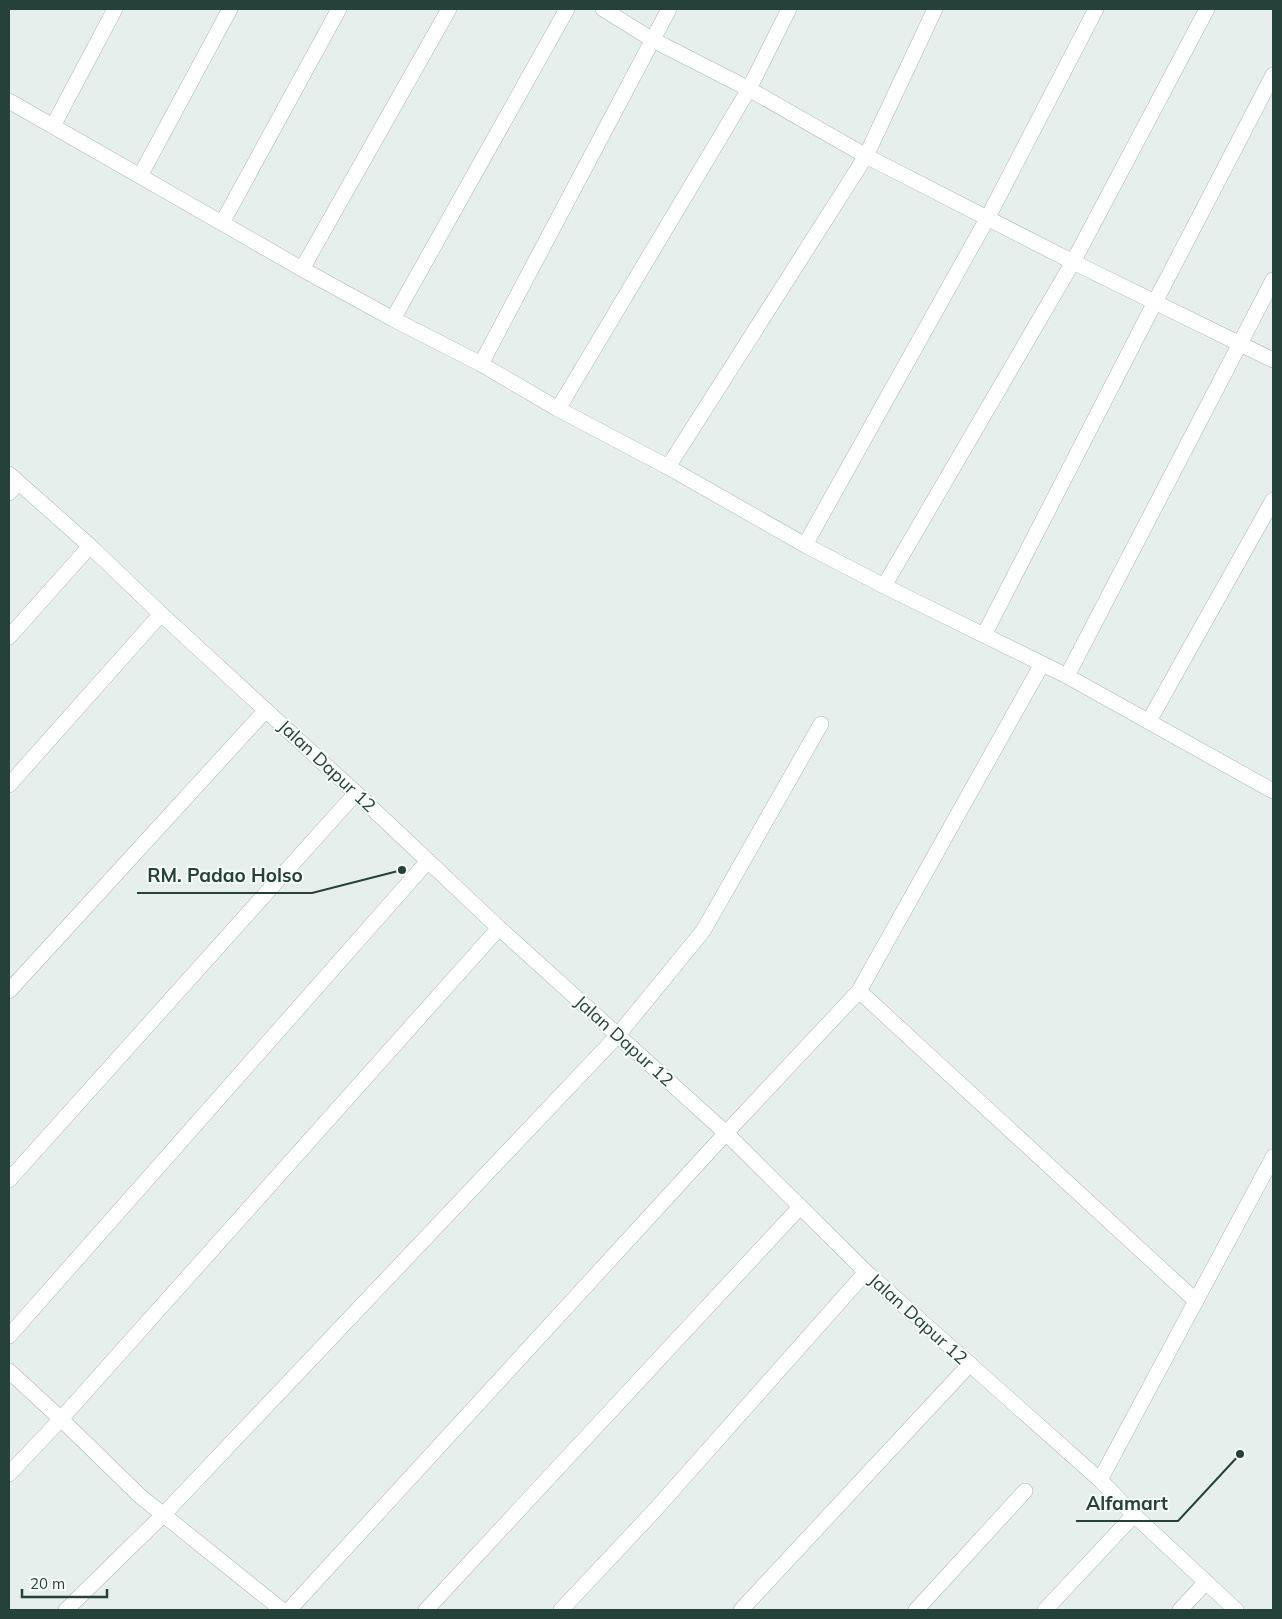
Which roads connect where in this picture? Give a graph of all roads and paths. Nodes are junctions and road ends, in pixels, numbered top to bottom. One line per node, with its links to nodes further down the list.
1 (115, 9): 16 (street)
2 (230, 9): 18 (street)
3 (339, 9): 20 (street)
4 (449, 9): 22 (street)
5 (567, 9): 25 (street)
6 (603, 9): 12 (street)
7 (669, 9): 12 (street)
8 (789, 9): 14 (street)
9 (935, 9): 17 (street)
10 (1096, 9): 19 (street)
11 (1207, 9): 21 (street)
12 (653, 40): 14 (street); 28 (street)
13 (1273, 76): 24 (street)
14 (749, 88): 17 (street); 29 (street)
15 (9, 100): 16 (street)
16 (53, 126): 18 (street)
17 (866, 156): 19 (street); 30 (street)
18 (140, 176): 20 (street)
19 (986, 219): 21 (street); 33 (street)
20 (222, 223): 22 (street)
21 (1073, 262): 24 (street); 35 (street)
22 (302, 269): 25 (street)
23 (1273, 280): 26 (street)
24 (1154, 302): 26 (street); 37 (street)
25 (393, 319): 28 (street)
26 (1240, 342): 27 (street); 40 (street)
27 (1273, 360)
28 (481, 364): 29 (street)
29 (558, 409): 30 (street)
30 (668, 467): 33 (street)
31 (12, 483): 34 (street, Jalan Dapur 12)
32 (1273, 500): 42 (street)
33 (805, 545): 35 (street)
34 (90, 546): 36 (street, Jalan Dapur 12); 38 (street)
35 (884, 586): 37 (street)
36 (161, 614): 41 (street, Jalan Dapur 12); 44 (street)
37 (984, 635): 39 (street)
38 (9, 637)
39 (1042, 664): 40 (street); 50 (street)
40 (1067, 676): 42 (street)
41 (266, 710): 46 (street, Jalan Dapur 12); 49 (street)
42 (1149, 721): 45 (street)
43 (821, 724): 51 (street)
44 (9, 784)
45 (1273, 791)
46 (356, 793): 47 (street, Jalan Dapur 12); 54 (street)
47 (428, 861): 48 (street, Jalan Dapur 12); 58 (street)
48 (499, 928): 51 (street, Jalan Dapur 12); 61 (street)
49 (9, 991)
50 (859, 991): 52 (street); 57 (street)
51 (618, 1035): 52 (street, Jalan Dapur 12); 65 (street)
52 (726, 1133): 55 (street, Jalan Dapur 12); 70 (street)
53 (1273, 1157): 57 (street)
54 (9, 1180)
55 (800, 1207): 56 (street, Jalan Dapur 12); 71 (street)
56 (866, 1272): 59 (street, Jalan Dapur 12); 72 (street)
57 (1196, 1301): 63 (street)
58 (9, 1336)
59 (970, 1364): 63 (street, Jalan Dapur 12); 73 (street)
60 (9, 1371): 61 (street)
61 (61, 1418): 62 (street); 65 (street)
62 (9, 1474)
63 (1100, 1480): 66 (street, Jalan Dapur 12)
64 (1025, 1491): 74 (street)
65 (164, 1514): 68 (street); 69 (street)
66 (1134, 1515): 67 (street, Jalan Dapur 12); 75 (street)
67 (1205, 1583): 76 (street); 77 (street, Jalan Dapur 12)
68 (66, 1610)
69 (282, 1610)
70 (289, 1610)
71 (426, 1610)
72 (561, 1610)
73 (741, 1610)
74 (916, 1610)
75 (1045, 1610)
76 (1180, 1610)
77 (1236, 1610)

